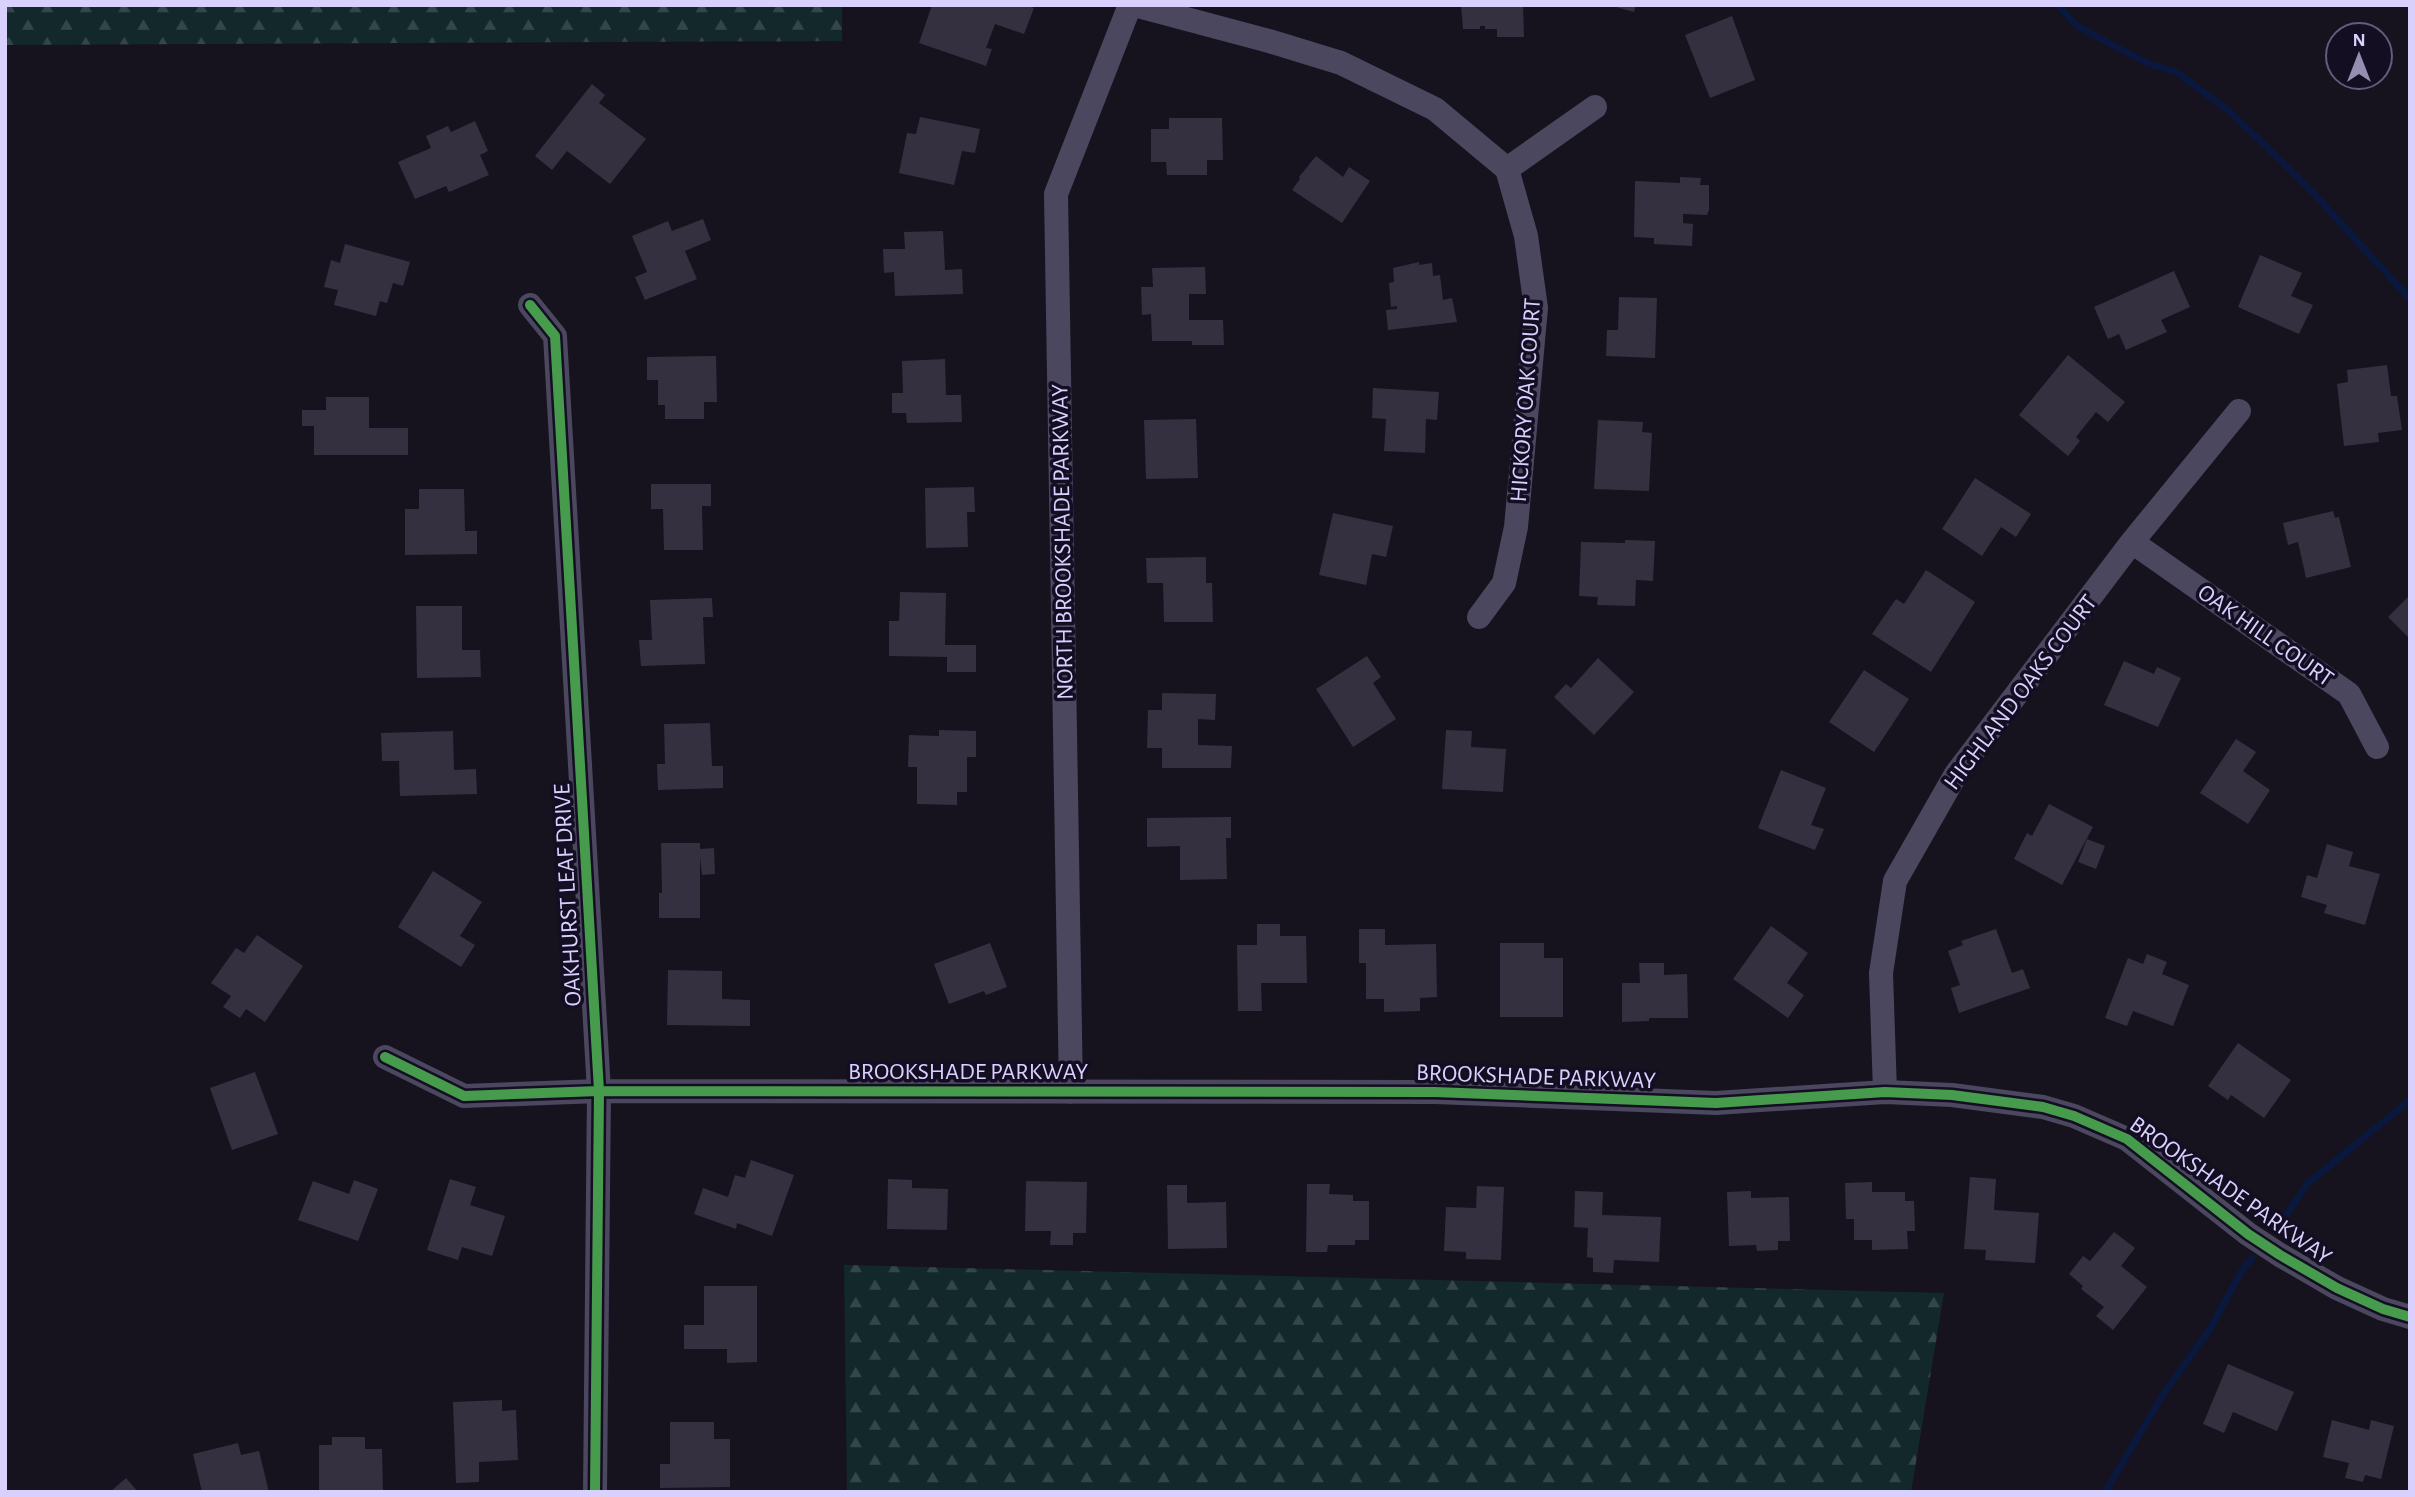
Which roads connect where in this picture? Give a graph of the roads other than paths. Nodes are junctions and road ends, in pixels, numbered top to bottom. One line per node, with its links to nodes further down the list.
1 (1132, 5): 3 (street); 11 (street, NORTH BROOKSHADE PARKWAY)
2 (1595, 107): 3 (street)
3 (1507, 169): 7 (street, HICKORY OAK COURT)
4 (530, 305): 10 (street, OAKHURST LEAF DRIVE)
5 (2239, 411): 6 (street, HIGHLAND OAKS COURT)
6 (2133, 542): 8 (street, OAK HILL COURT); 12 (street, HIGHLAND OAKS COURT)
7 (1479, 617)
8 (2377, 747)
9 (385, 1057): 10 (street, BROOKSHADE PARKWAY)
10 (599, 1090): 11 (street, BROOKSHADE PARKWAY); 14 (street, OAKHURST LEAF DRIVE)
11 (1071, 1092): 12 (street, BROOKSHADE PARKWAY)
12 (1885, 1092): 13 (street, BROOKSHADE PARKWAY)
13 (2410, 1317)
14 (595, 1492)

